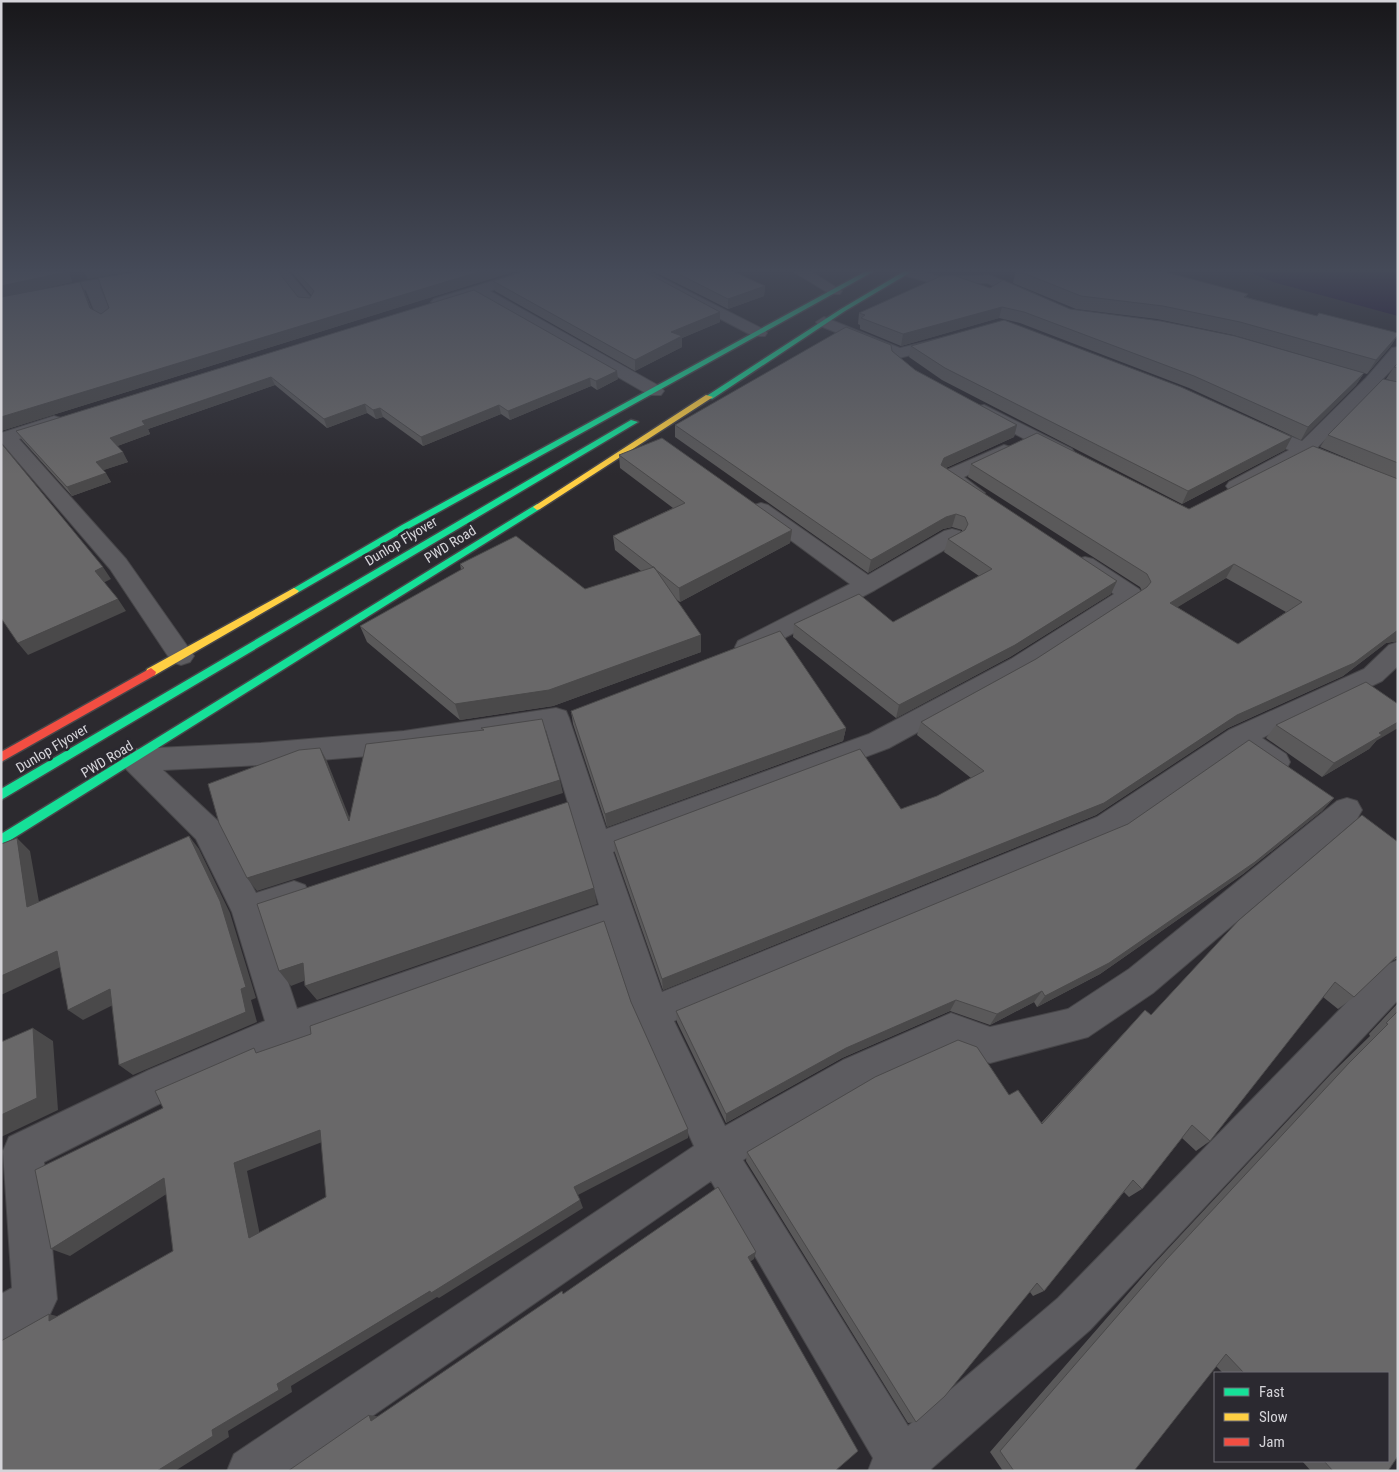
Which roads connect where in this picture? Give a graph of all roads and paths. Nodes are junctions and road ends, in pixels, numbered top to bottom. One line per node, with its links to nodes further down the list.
1 (561, 338): 9 (street)
2 (765, 338): 9 (main road)
3 (799, 338): 13 (main road, PWD Road)
4 (854, 338): 5 (street)
5 (962, 338)
6 (1398, 352): 8 (street)
7 (1354, 376): 8 (street)
8 (1381, 385): 16 (street)
9 (655, 391): 27 (main road)
10 (968, 402): 15 (street)
11 (71, 416): 14 (street)
12 (1243, 422): 16 (street)
13 (656, 431): 30 (main road, PWD Road); 31 (main road, Dunlop Flyover)
14 (3, 435): 27 (street)
15 (1035, 436): 17 (street); 21 (street)
16 (1304, 450): 18 (street); 19 (street)
17 (1078, 459)
18 (1398, 489)
19 (1217, 496)
20 (744, 497): 24 (street)
21 (990, 503)
22 (952, 536): 24 (street)
23 (1065, 551): 33 (street)
24 (867, 585): 26 (street)
25 (1398, 651): 28 (street)
26 (726, 654)
27 (181, 656): 29 (main road)
28 (1239, 737): 38 (street); 40 (street)
29 (1, 758)
30 (135, 760): 32 (main road, PWD Road); 33 (street); 35 (street)
31 (1, 795)
32 (1, 841)
33 (597, 846): 36 (street)
34 (322, 885): 35 (street)
35 (248, 910): 39 (street)
36 (617, 913): 38 (street); 39 (street)
37 (1398, 976): 42 (street)
38 (652, 1013): 40 (street)
39 (286, 1030): 41 (street)
40 (716, 1153): 42 (street); 43 (street)
41 (1, 1319)
42 (901, 1468)
43 (251, 1471)

